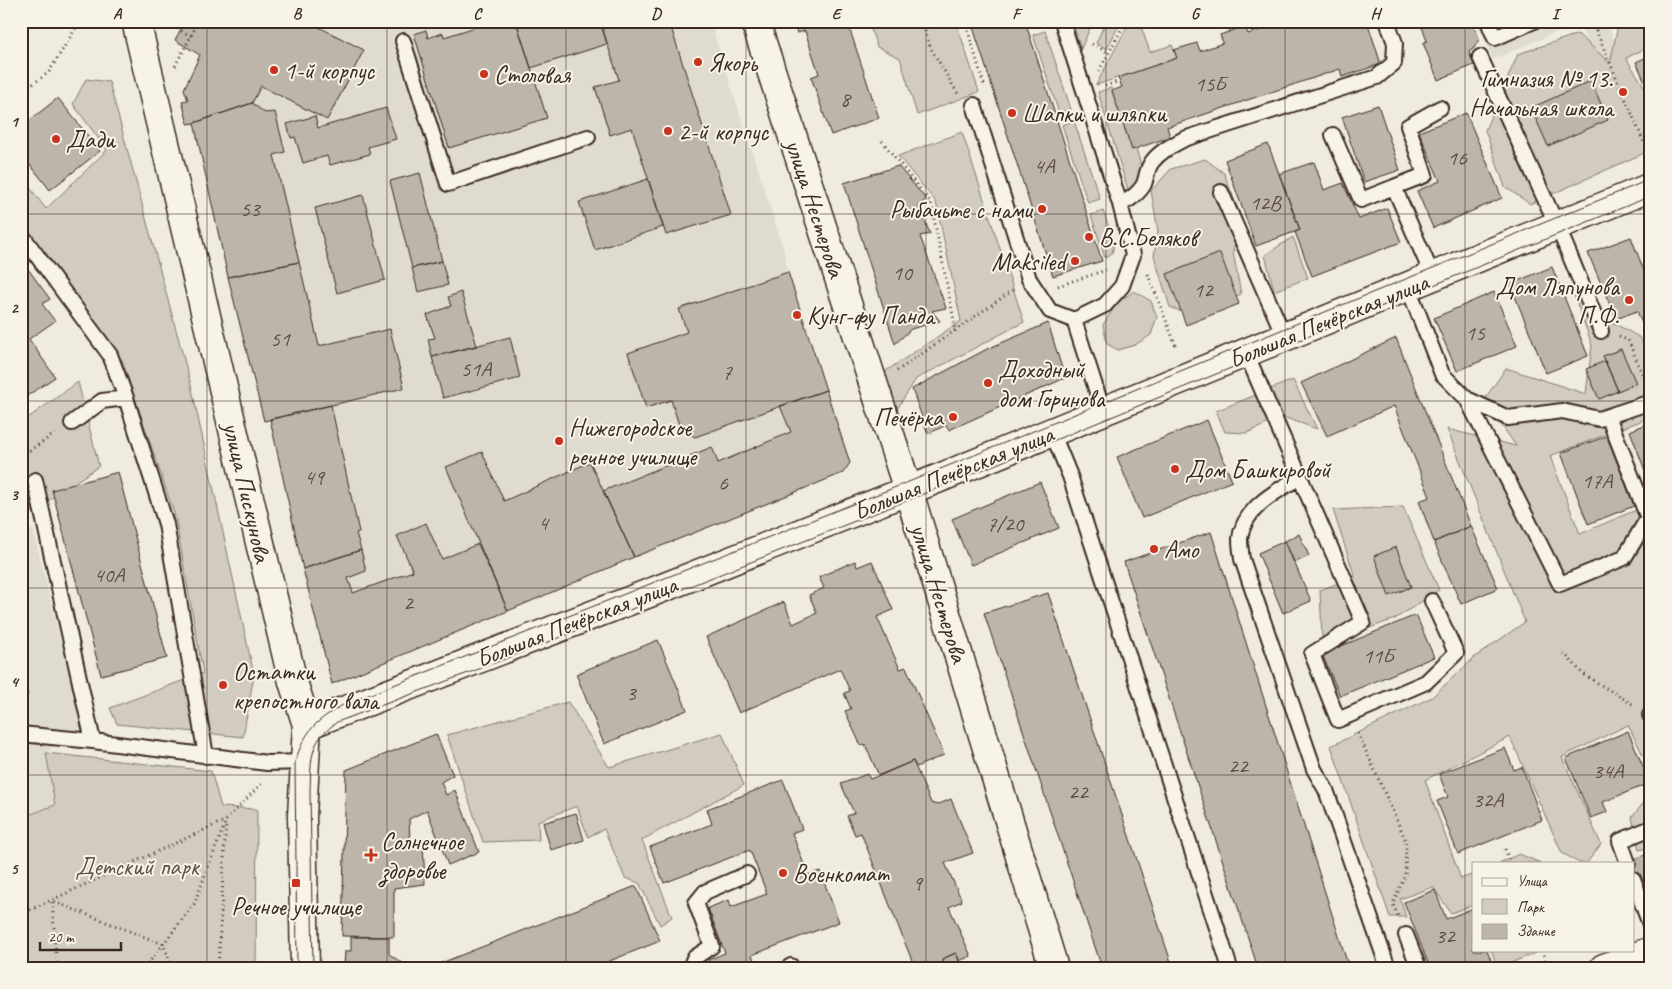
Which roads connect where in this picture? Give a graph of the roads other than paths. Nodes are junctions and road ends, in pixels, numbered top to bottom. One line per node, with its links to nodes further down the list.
1 (136, 21): 36 (street, улица Пискунова)
2 (755, 21): 33 (street, улица Нестерова)
3 (1062, 21): 16 (lane)
4 (1388, 21): 16 (lane)
5 (1488, 21): 6 (lane)
6 (1534, 21)
7 (403, 41): 12 (lane)
8 (1480, 57): 17 (lane)
9 (974, 105): 20 (lane)
10 (1440, 108): 13 (lane)
11 (1333, 135): 13 (lane)
12 (588, 137)
13 (1394, 187): 19 (lane)
14 (1651, 187): 17 (street, Большая Печёрская улица)
15 (1222, 192): 22 (lane)
16 (1120, 204): 20 (lane)
17 (1557, 226): 19 (street, Большая Печёрская улица); 21 (lane)
18 (21, 234): 24 (lane)
19 (1421, 282): 22 (street, Большая Печёрская улица); 25 (lane)
20 (1074, 320): 27 (lane)
21 (1601, 331)
22 (1285, 338): 23 (street, Большая Печёрская улица)
23 (1246, 353): 27 (street, Большая Печёрская улица); 31 (lane)
24 (126, 398): 29 (lane); 39 (lane)
25 (1467, 399): 28 (lane); 34 (lane)
26 (1651, 402): 28 (lane)
27 (1104, 411): 30 (street, Большая Печёрская улица)
28 (1608, 416): 34 (lane)
29 (72, 423)
30 (1052, 432): 33 (street, Большая Печёрская улица); 51 (lane)
31 (1300, 477): 35 (lane); 52 (lane)
32 (35, 480): 38 (lane)
33 (908, 490): 36 (street, Большая Печёрская улица); 50 (street, улица Нестерова)
34 (1645, 496)
35 (1432, 602)
36 (307, 725): 40 (street, улица Пискунова)
37 (21, 734): 38 (lane)
38 (93, 741): 39 (lane)
39 (206, 756): 40 (lane)
40 (304, 762): 48 (street, улица Пискунова)
41 (1651, 828): 42 (lane)
42 (1628, 862)
43 (747, 874): 49 (lane)
44 (1634, 882): 45 (lane)
45 (1651, 927)
46 (1406, 935): 53 (lane)
47 (1651, 951): 54 (street)
48 (304, 968)
49 (690, 968)
50 (1054, 968)
51 (1230, 968)
52 (1388, 968)
53 (1419, 968)
54 (1604, 968)

